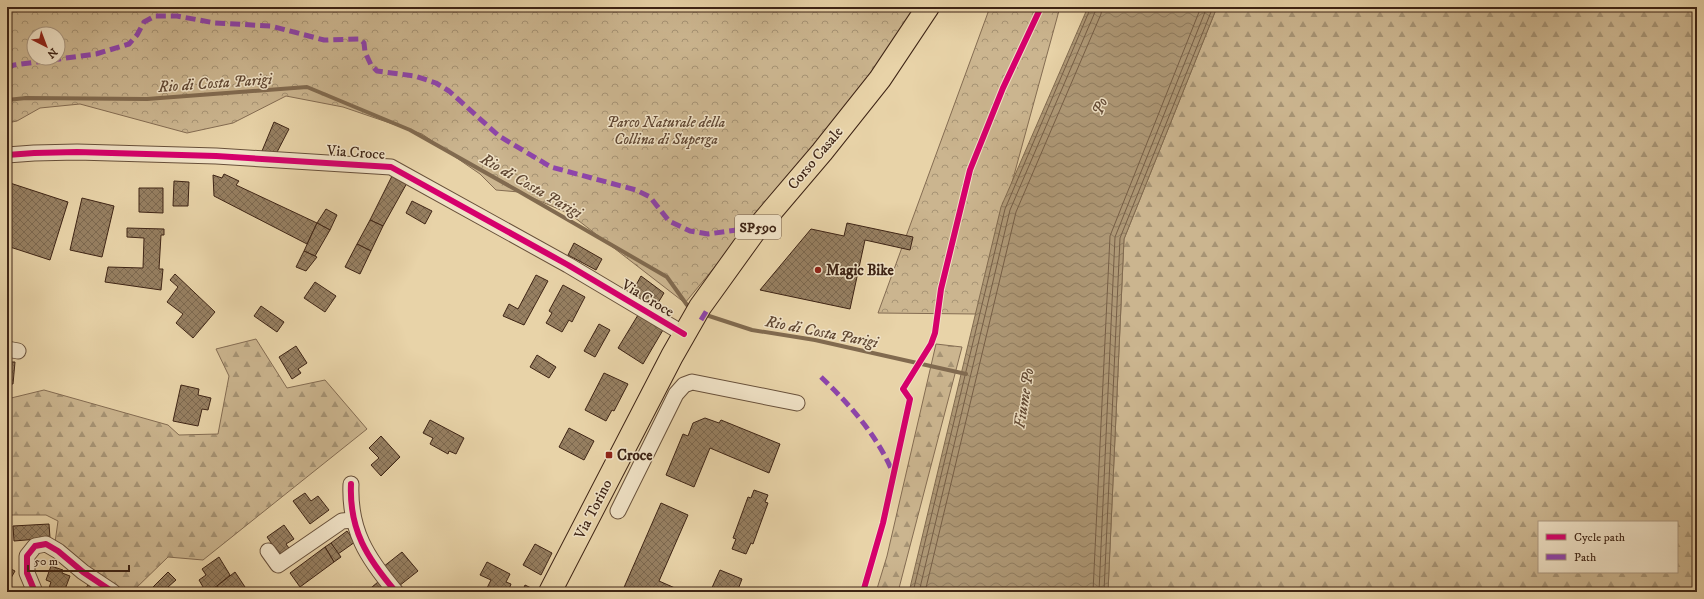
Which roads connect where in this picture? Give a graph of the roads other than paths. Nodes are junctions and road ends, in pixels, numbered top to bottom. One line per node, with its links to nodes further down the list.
1 (928, 7): 3 (main road, Corso Casale / SP590)
2 (7, 156): 3 (street, Via Croce)
3 (692, 320): 5 (main road, Via Torino / SP590)
4 (797, 403): 6 (street)
5 (620, 456): 6 (street); 14 (main road, Via Torino / SP590)
6 (640, 465): 8 (street)
7 (351, 484): 9 (street)
8 (618, 511)
9 (353, 520): 10 (street); 13 (street)
10 (268, 551)
11 (34, 592): 12 (street)
12 (113, 592)
13 (396, 592)
14 (550, 592)

